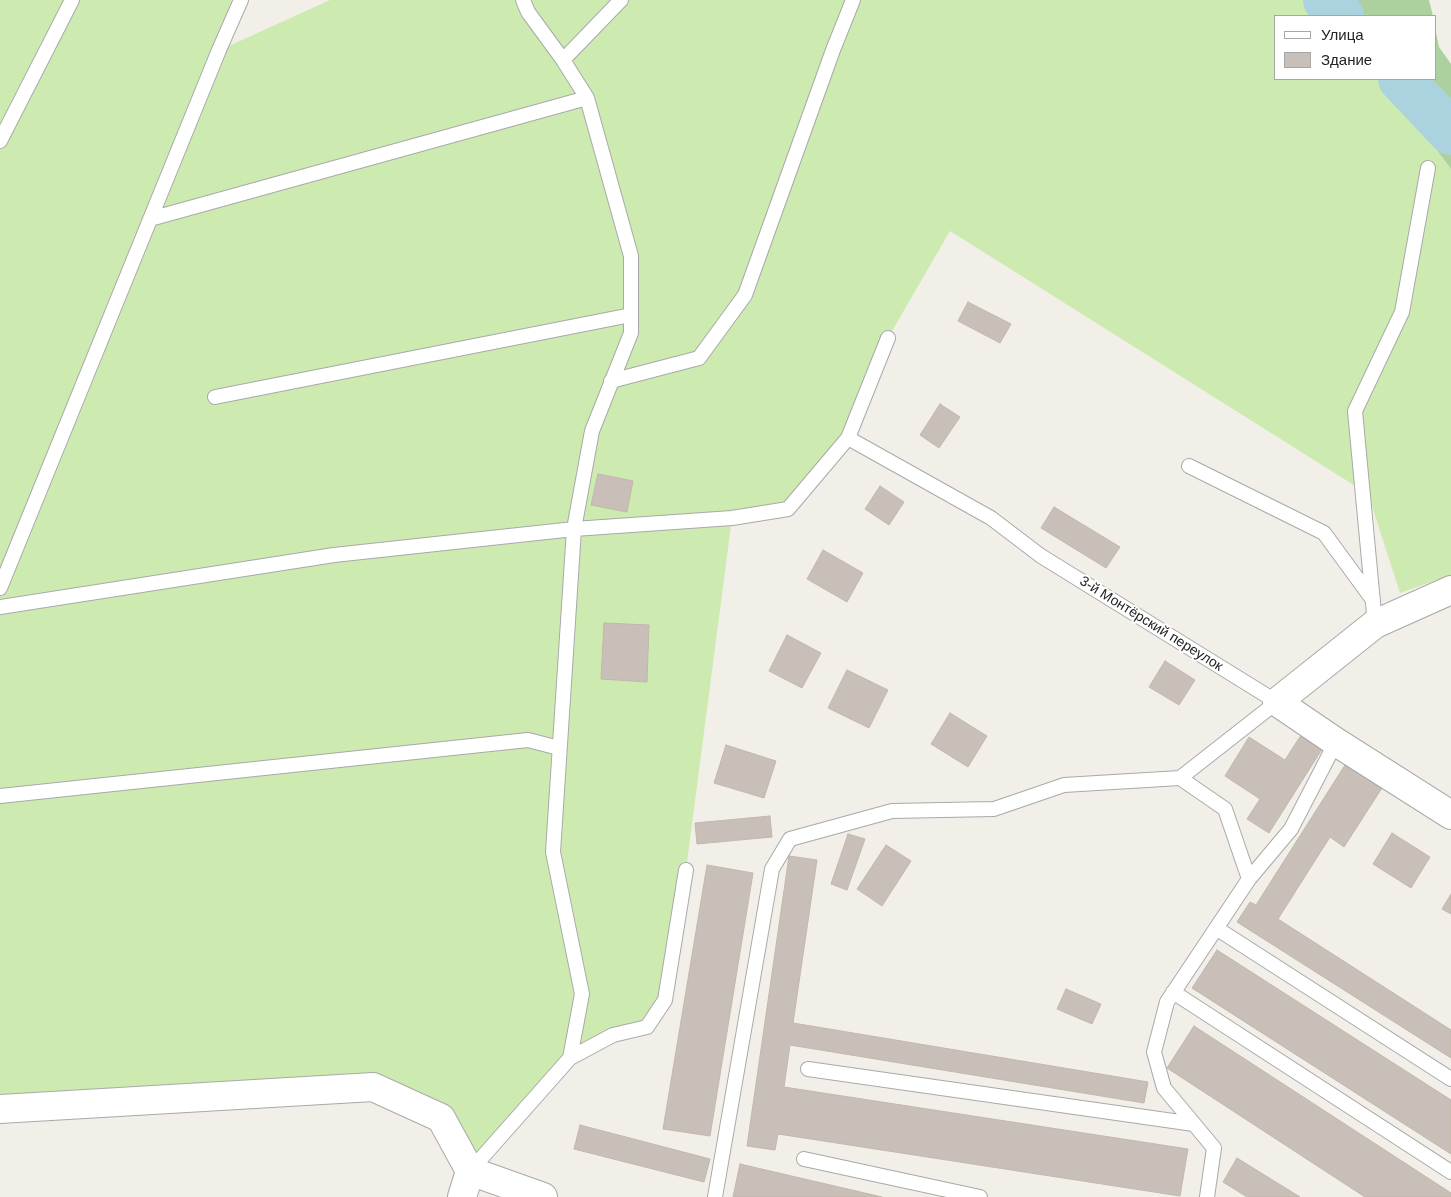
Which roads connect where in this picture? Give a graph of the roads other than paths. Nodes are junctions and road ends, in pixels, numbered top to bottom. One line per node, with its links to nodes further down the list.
1 (72, 0): 8 (lane)
2 (241, 0): 10 (lane)
3 (523, 0): 6 (lane)
4 (621, 0): 6 (lane)
5 (853, 0): 13 (lane)
6 (563, 60): 7 (lane)
7 (587, 98): 10 (lane); 11 (lane)
8 (0, 141)
9 (1428, 168): 21 (lane)
10 (150, 219): 18 (lane)
11 (631, 315): 13 (lane); 14 (lane)
12 (888, 338): 15 (lane)
13 (612, 381): 17 (lane)
14 (214, 397)
15 (848, 438): 17 (lane); 22 (lane, 3-й Монтёрский переулок)
16 (1189, 466): 21 (lane)
17 (574, 529): 20 (lane); 24 (lane)
18 (0, 588)
19 (1451, 590): 21 (street)
20 (0, 607)
21 (1374, 612): 22 (street)
22 (1277, 702): 23 (street, 3-й Монтёрский переулок); 25 (lane)
23 (1336, 742): 27 (street, 3-й Монтёрский переулок); 29 (lane)
24 (560, 748): 26 (lane); 32 (lane)
25 (1180, 778): 29 (lane); 42 (lane)
26 (0, 796)
27 (1451, 815)
28 (686, 870): 32 (lane)
29 (1248, 879): 30 (lane)
30 (1216, 928): 31 (lane); 34 (lane)
31 (1173, 992): 36 (lane); 39 (lane)
32 (570, 1058): 38 (lane)
33 (808, 1069): 36 (lane)
34 (1451, 1079)
35 (0, 1109): 38 (street)
36 (1194, 1124): 44 (lane)
37 (804, 1159): 43 (lane)
38 (470, 1171): 40 (street); 41 (street)
39 (1451, 1172)
40 (462, 1197)
41 (543, 1197)
42 (715, 1197)
43 (980, 1197)
44 (1207, 1197)

